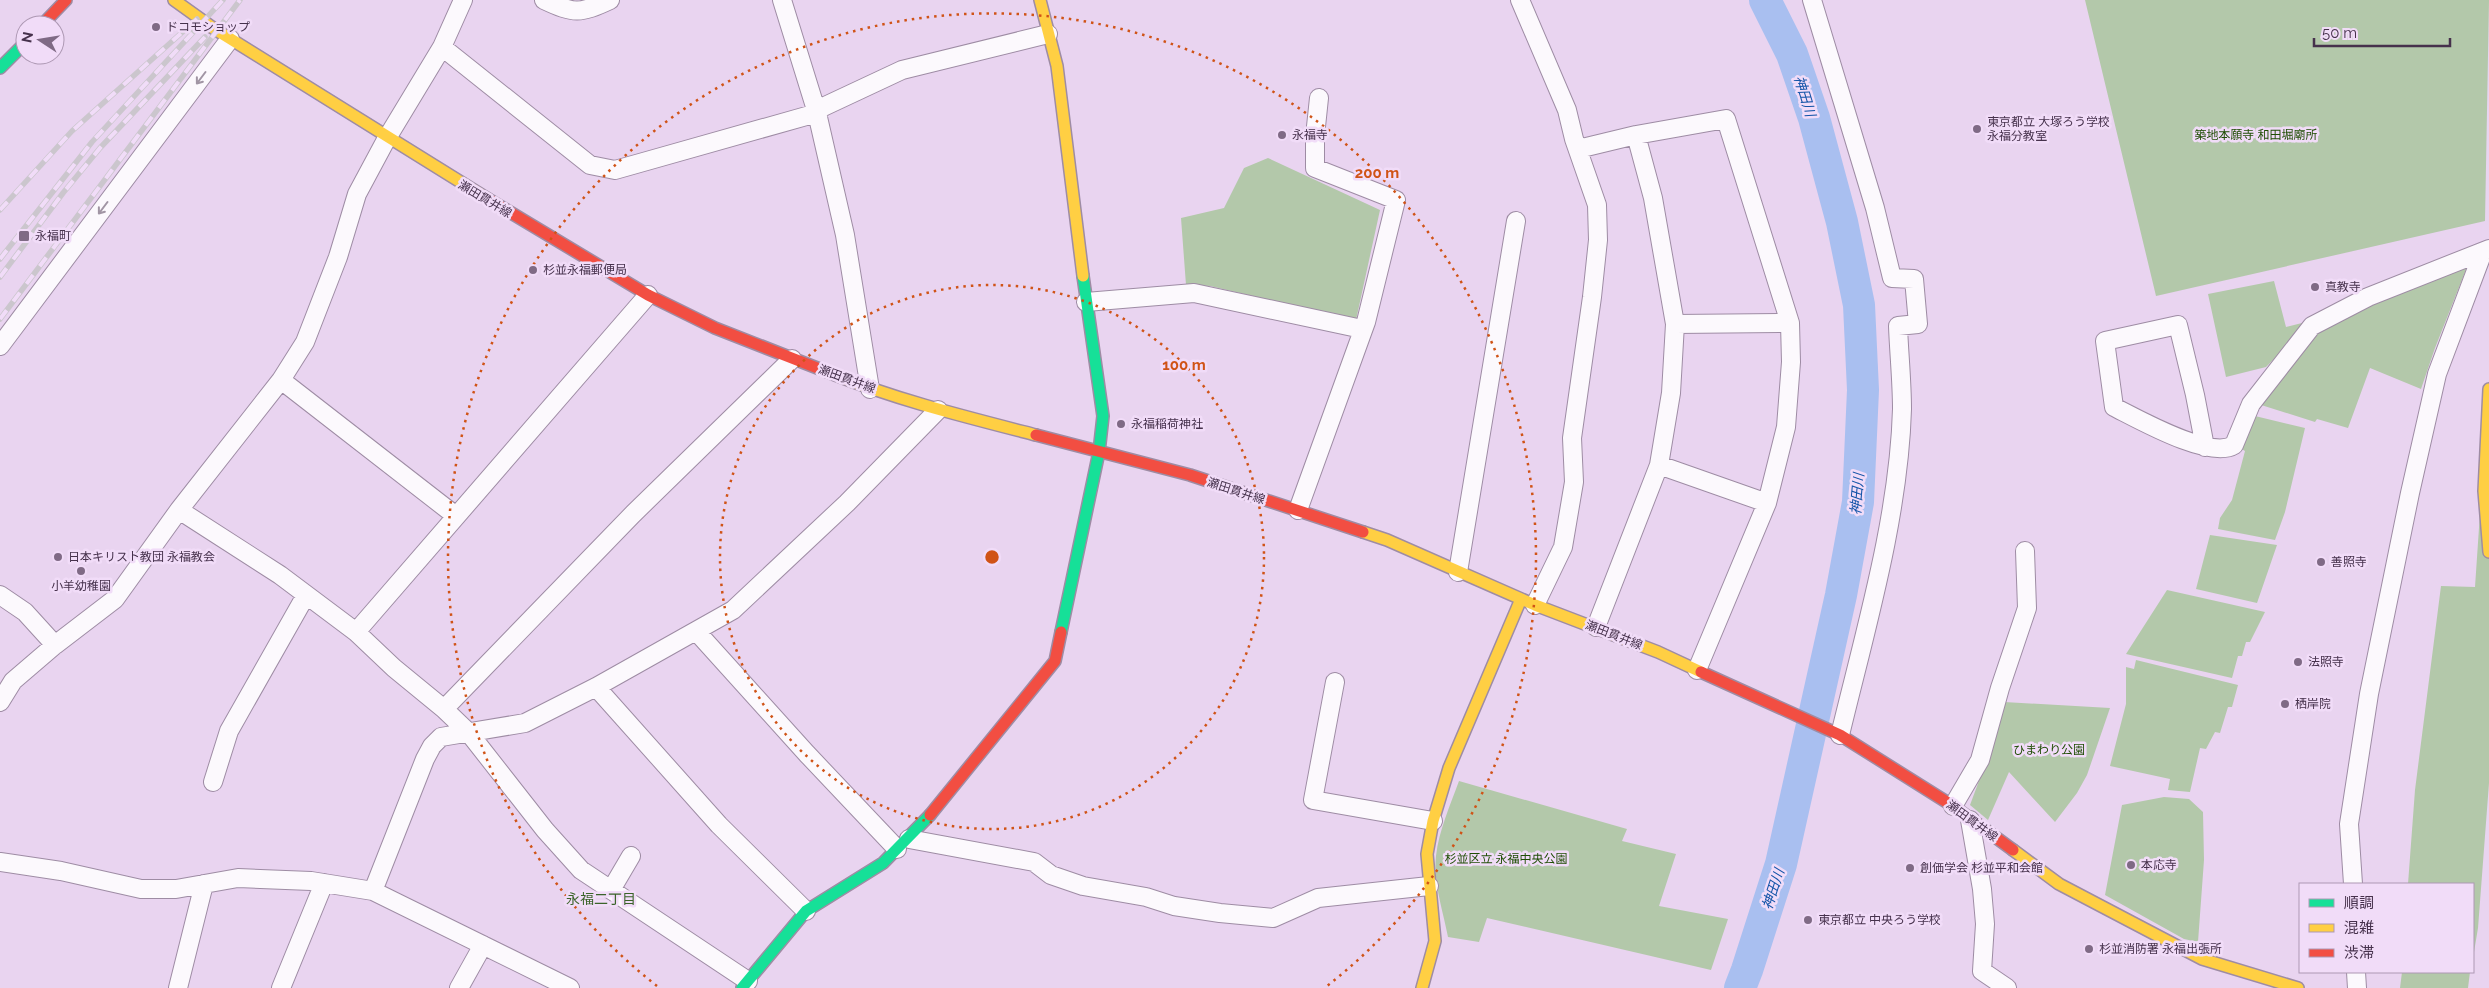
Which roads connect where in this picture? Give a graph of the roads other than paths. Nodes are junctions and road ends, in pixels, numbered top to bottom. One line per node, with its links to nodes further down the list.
1 (66, 0): 10 (main road)
2 (174, 0): 12 (main road, 瀬田貫井線)
3 (463, 0): 13 (street)
4 (544, 0): 5 (street)
5 (610, 0)
6 (782, 0): 17 (street)
7 (1040, 0): 11 (main road)
8 (1520, 0): 20 (street)
9 (1812, 0): 57 (street)
10 (52, 15)
11 (1048, 34): 17 (street); 24 (main road)
12 (230, 39): 19 (main road, 瀬田貫井線); 28 (street, one-way to 28)
13 (442, 47): 17 (street); 19 (street)
14 (15, 53): 15 (main road)
15 (0, 68)
16 (1319, 98): 27 (street)
17 (817, 113): 32 (street)
18 (1636, 135): 20 (street); 25 (street); 26 (street)
19 (387, 138): 23 (main road, 瀬田貫井線); 30 (street)
20 (1578, 149): 46 (street)
21 (1516, 222): 43 (street)
22 (2486, 250): 34 (street); 66 (street)
23 (648, 295): 29 (main road, 瀬田貫井線); 40 (street)
24 (1086, 302): 27 (street); 35 (main road)
25 (1790, 323): 26 (street); 37 (street)
26 (1674, 324): 36 (street)
27 (1362, 329): 39 (street)
28 (0, 346)
29 (792, 359): 32 (main road, 瀬田貫井線); 55 (street)
30 (281, 380): 38 (street); 40 (street)
31 (2489, 388): 42 (main road)
32 (870, 389): 33 (main road, 瀬田貫井線)
33 (938, 410): 35 (main road, 瀬田貫井線); 48 (street)
34 (2205, 447): 34 (street)
35 (1099, 452): 39 (main road, 瀬田貫井線); 62 (main road)
36 (1659, 465): 37 (street); 47 (street)
37 (1767, 503): 51 (street)
38 (179, 510): 45 (street); 50 (street)
39 (1298, 510): 43 (main road, 瀬田貫井線)
40 (456, 516): 49 (street)
41 (2025, 551): 59 (street)
42 (2489, 552)
43 (1458, 572): 46 (main road, 瀬田貫井線)
44 (0, 595): 50 (street)
45 (306, 595): 49 (street); 58 (street)
46 (1528, 602): 47 (main road, 瀬田貫井線); 61 (main road)
47 (1596, 627): 51 (main road, 瀬田貫井線)
48 (696, 631): 53 (street); 62 (street)
49 (356, 632): 55 (street)
50 (55, 645): 54 (street)
51 (1697, 670): 57 (main road, 瀬田貫井線)
52 (1335, 682): 61 (street)
53 (596, 686): 56 (street); 71 (street)
54 (0, 702)
55 (444, 709): 56 (street)
56 (469, 733): 69 (street); 70 (street)
57 (1840, 735): 59 (main road, 瀬田貫井線)
58 (213, 782)
59 (1952, 806): 60 (main road, 瀬田貫井線)
60 (1970, 820): 80 (street); 81 (main road, 瀬田貫井線)
61 (1433, 821): 68 (main road)
62 (903, 844): 68 (street); 71 (main road)
63 (631, 856): 69 (street)
64 (0, 862): 67 (street)
65 (324, 883): 67 (street); 70 (street); 76 (street)
66 (2353, 883)
67 (204, 884): 75 (street)
68 (1429, 886): 79 (main road)
69 (611, 890): 74 (street)
70 (374, 891): 72 (street)
71 (806, 911): 74 (main road)
72 (482, 945): 77 (street); 78 (street)
73 (2356, 973): 82 (street)
74 (745, 985)
75 (178, 988)
76 (281, 988)
77 (459, 988)
78 (570, 988)
79 (1422, 988)
80 (2007, 988)
81 (2298, 988)
82 (2357, 988)

